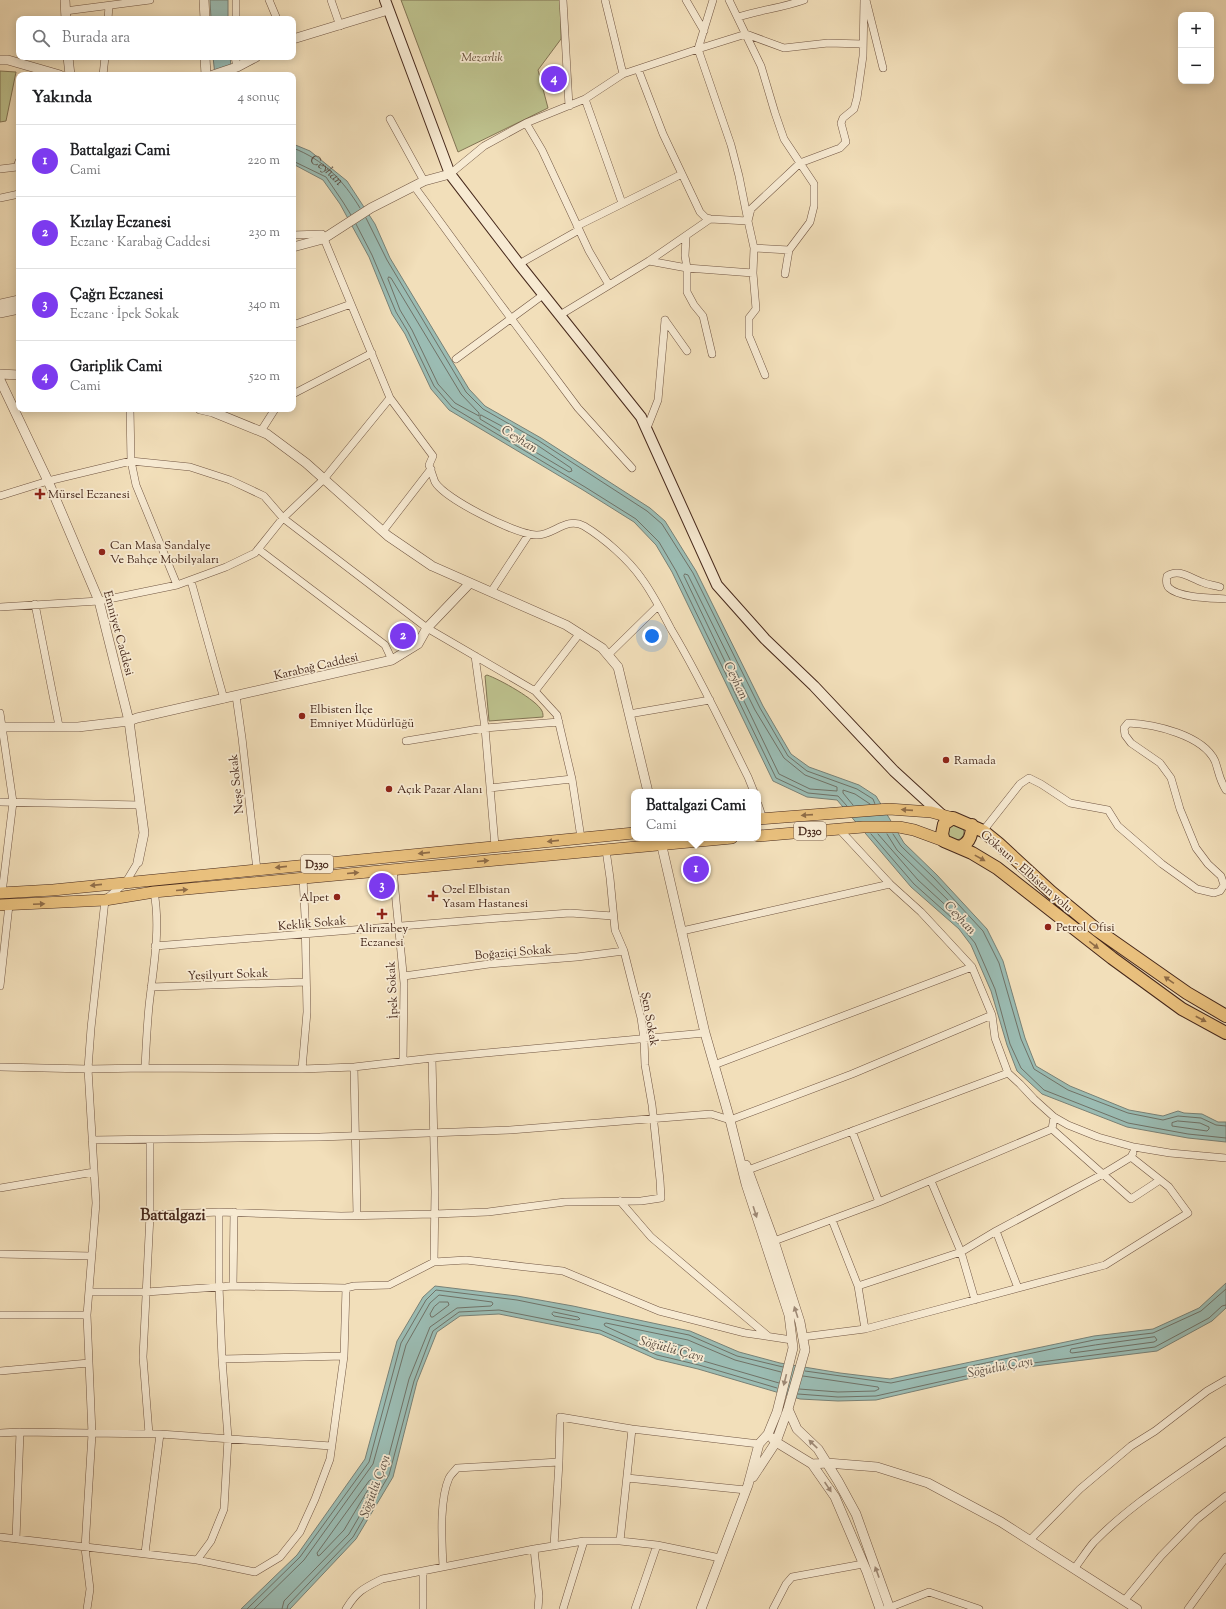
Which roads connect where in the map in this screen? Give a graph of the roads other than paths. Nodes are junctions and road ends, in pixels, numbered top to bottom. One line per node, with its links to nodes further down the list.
1 (65, 0): 17 (street)
2 (150, 0): 14 (street)
3 (204, 0): 19 (street)
4 (236, 0): 20 (street)
5 (269, 0): 21 (street)
6 (331, 0): 23 (street)
7 (563, 0): 45 (street)
8 (605, 0): 43 (street)
9 (686, 0): 24 (street)
10 (713, 0): 24 (street)
11 (729, 0): 22 (street)
12 (804, 0): 22 (street)
13 (865, 0): 27 (street); 36 (street)
14 (133, 1): 16 (street)
15 (386, 5): 23 (street); 51 (main road)
16 (109, 6): 17 (street); 18 (street)
17 (65, 15)
18 (108, 16)
19 (205, 16)
20 (236, 16)
21 (276, 16)
22 (738, 17): 25 (street)
23 (340, 26): 26 (street)
24 (704, 31): 28 (street)
25 (746, 34): 27 (street); 28 (street); 48 (street)
26 (296, 39)
27 (863, 44): 48 (street)
28 (698, 49): 37 (street); 59 (street)
29 (0, 60): 38 (street)
30 (68, 60): 39 (street)
31 (105, 60): 40 (street)
32 (206, 60): 41 (street)
33 (236, 60): 35 (street)
34 (250, 60): 35 (street)
35 (237, 67): 42 (street)
36 (883, 68)
37 (638, 69): 43 (street); 52 (street)
38 (50, 72)
39 (70, 72)
40 (103, 72)
41 (206, 72)
42 (222, 72)
43 (623, 74): 44 (street)
44 (585, 99): 45 (street); 57 (street)
45 (569, 106): 47 (street)
46 (390, 119): 53 (street)
47 (526, 123): 51 (street); 60 (street)
48 (800, 163): 59 (street); 67 (street)
49 (16, 167): 50 (street)
50 (0, 169)
51 (450, 174): 53 (street); 69 (main road)
52 (682, 174): 57 (street); 58 (street)
53 (424, 181): 54 (street)
54 (414, 186): 62 (street); 81 (street)
55 (16, 195): 56 (street)
56 (0, 198)
57 (622, 203): 60 (street)
58 (710, 219): 59 (street); 63 (street)
59 (748, 221): 66 (street)
60 (578, 228): 69 (street); 73 (street)
61 (296, 235): 62 (street)
62 (322, 237): 64 (street); 65 (street); 77 (street)
63 (686, 237): 68 (street); 70 (street)
64 (296, 241)
65 (296, 246)
66 (754, 248): 67 (street); 71 (street)
67 (789, 250): 72 (street)
68 (649, 261): 70 (street); 73 (street)
69 (519, 264): 74 (main road)
70 (687, 268): 71 (street); 85 (street)
71 (753, 273): 89 (street)
72 (785, 274)
73 (609, 285): 80 (street)
74 (543, 295): 80 (main road); 81 (street)
75 (16, 301): 76 (street)
76 (0, 304)
77 (351, 304): 82 (street); 84 (street)
78 (16, 310): 79 (street)
79 (0, 313)
80 (560, 315): 96 (main road)
81 (511, 318): 86 (street); 100 (street)
82 (296, 324)
83 (687, 351): 96 (street)
84 (372, 353): 91 (street); 92 (street)
85 (712, 354)
86 (456, 359)
87 (0, 374): 88 (street)
88 (16, 375)
89 (765, 375)
90 (0, 380): 102 (street, Emniyet Caddesi)
91 (296, 392)
92 (390, 398): 99 (street); 101 (street)
93 (130, 412): 98 (street)
94 (218, 412): 97 (street)
95 (273, 412): 97 (street)
96 (647, 428): 143 (main road)
97 (261, 431): 101 (street)
98 (131, 461): 102 (street); 104 (street); 110 (street)
99 (431, 468): 105 (street); 106 (street)
100 (632, 468)
101 (324, 479): 104 (street); 105 (street)
102 (48, 481): 103 (street); 114 (street, Emniyet Caddesi)
103 (0, 496)
104 (283, 518): 107 (street); 118 (street)
105 (383, 531): 109 (street)
106 (529, 534): 112 (street); 116 (street)
107 (258, 549): 108 (street); 122 (street)
108 (191, 581): 110 (street); 125 (street)
109 (470, 583): 112 (street); 118 (street, Karabağ Caddesi)
110 (177, 585): 114 (street)
111 (1220, 587): 113 (street)
112 (491, 592): 119 (street)
113 (1226, 599)
114 (99, 601): 115 (street); 129 (street, Emniyet Caddesi)
115 (35, 604): 117 (street); 131 (street)
116 (658, 606): 120 (street); 126 (street)
117 (0, 607)
118 (427, 628): 121 (street); 122 (street, Karabağ Caddesi)
119 (580, 634): 120 (street); 123 (street)
120 (608, 655): 128 (street)
121 (475, 656): 123 (street); 133 (street)
122 (392, 660): 124 (street, Karabağ Caddesi)
123 (535, 690): 130 (street)
124 (236, 696): 125 (street, Karabağ Caddesi); 157 (street, Neşe Sokak)
125 (224, 699): 129 (street, Karabağ Caddesi)
126 (710, 700): 128 (street); 138 (street)
127 (0, 713): 132 (street)
128 (629, 714): 137 (street)
129 (133, 719): 131 (street, Karabağ Caddesi); 142 (street, Emniyet Caddesi)
130 (558, 722): 133 (street); 135 (street)
131 (59, 726): 132 (street, Karabağ Caddesi)
132 (1, 727): 141 (street)
133 (485, 728): 134 (street); 136 (street)
134 (406, 741)
135 (572, 779): 136 (street); 150 (street)
136 (490, 788): 153 (street)
137 (647, 789)
138 (753, 789)
139 (1226, 790): 147 (street)
140 (0, 802): 141 (street)
141 (13, 802): 142 (street); 163 (street)
142 (140, 805): 156 (street, Emniyet Caddesi)
143 (947, 816): 144 (main road, Göksun - Elbistan yolu / D330, one-way to 144); 145 (highway, Göksun - Elbistan yolu / D330); 152 (highway)
144 (761, 819)
145 (972, 825): 147 (highway, Göksun - Elbistan yolu / D330); 154 (highway)
146 (839, 829): 149 (main road, D330); 152 (main road, Göksun - Elbistan yolu / D330); 161 (street)
147 (983, 831): 178 (highway, Göksun - Elbistan yolu / D330, one-way to 147)
148 (631, 833): 150 (main road, D330)
149 (761, 836)
150 (581, 838): 153 (main road, D330, one-way to 153)
151 (661, 841): 155 (main road, D330); 168 (street)
152 (944, 841): 154 (highway, Göksun - Elbistan yolu / D330)
153 (495, 846): 157 (main road, D330, one-way to 157)
154 (958, 847): 180 (highway, Göksun - Elbistan yolu / D330, one-way to 180)
155 (606, 850): 158 (main road, D330, one-way to 155); 166 (street, Şen Sokak)
156 (138, 862): 160 (street)
157 (257, 870): 160 (main road, D330)
158 (393, 870): 159 (main road, D330, one-way to 158); 167 (street, İpek Sokak)
159 (303, 878): 162 (main road, D330, one-way to 159); 169 (street)
160 (126, 882): 163 (main road, D330, one-way to 163); 164 (street)
161 (890, 884): 168 (street); 172 (street)
162 (154, 892): 164 (main road, D330); 170 (street)
163 (1, 893)
164 (105, 900): 165 (main road, D330, one-way to 164); 188 (street)
165 (4, 905): 175 (street)
166 (614, 916): 167 (street, Keklik Sokak); 171 (street, Şen Sokak)
167 (399, 927): 169 (street, Keklik Sokak); 173 (street, İpek Sokak)
168 (682, 931): 179 (street)
169 (305, 935): 170 (street, Keklik Sokak); 174 (street)
170 (155, 946): 176 (street)
171 (624, 951): 173 (street, Boğaziçi Sokak); 181 (street, Şen Sokak)
172 (972, 967): 177 (street); 184 (street)
173 (404, 976): 183 (street, İpek Sokak)
174 (306, 982): 176 (street, Yeşilyurt Sokak); 189 (street)
175 (0, 986)
176 (151, 987): 187 (street)
177 (992, 1015): 190 (street); 193 (street)
178 (1226, 1016)
179 (705, 1033): 181 (street); 184 (street)
180 (1226, 1033)
181 (644, 1039): 182 (street); 192 (street, Şen Sokak)
182 (432, 1058): 183 (street); 196 (street)
183 (403, 1061): 186 (street)
184 (714, 1065): 193 (street)
185 (0, 1067): 188 (street)
186 (354, 1067): 189 (street); 197 (street)
187 (145, 1068): 188 (street); 189 (street)
188 (88, 1069): 198 (street)
189 (302, 1069)
190 (1008, 1073): 191 (street); 195 (street)
191 (1054, 1117): 194 (street); 200 (street)
192 (653, 1119): 193 (street); 196 (street); 209 (street, Şen Sokak)
193 (730, 1120): 203 (street); 236 (street, one-way to 236)
194 (1052, 1129): 205 (street); 207 (street)
195 (852, 1132): 203 (street); 210 (street)
196 (434, 1133): 197 (street); 213 (street)
197 (356, 1136): 199 (street); 215 (street)
198 (92, 1140): 199 (street); 204 (street)
199 (150, 1140): 214 (street)
200 (1134, 1147): 201 (street); 202 (street)
201 (1132, 1157): 205 (street); 206 (street)
202 (1226, 1158)
203 (748, 1170): 218 (street)
204 (94, 1172): 208 (street); 221 (street)
205 (1103, 1174): 206 (street); 217 (street)
206 (1160, 1180): 227 (street)
207 (931, 1181): 210 (street); 219 (street)
208 (0, 1188)
209 (620, 1201): 213 (street); 234 (street)
210 (879, 1202): 216 (street)
211 (219, 1212): 212 (street); 214 (street); 223 (street)
212 (234, 1212): 215 (street); 224 (street)
213 (434, 1214): 215 (street); 222 (street)
214 (150, 1215): 229 (street)
215 (357, 1216)
216 (832, 1220): 218 (street); 225 (street)
217 (996, 1231): 219 (street); 227 (street)
218 (774, 1241): 235 (street, one-way to 218)
219 (961, 1252): 225 (street); 230 (street)
220 (0, 1254): 221 (street)
221 (92, 1256): 228 (street)
222 (434, 1262): 226 (street); 234 (street)
223 (219, 1286): 224 (street); 229 (street); 238 (street)
224 (233, 1286): 226 (street)
225 (858, 1286): 233 (street)
226 (346, 1288): 237 (street)
227 (1018, 1288): 230 (street)
228 (89, 1292): 229 (street); 232 (street)
229 (146, 1292): 247 (street)
230 (975, 1300): 233 (street)
231 (0, 1315): 232 (street)
232 (87, 1315): 239 (street)
233 (866, 1329): 235 (street)
234 (768, 1336): 236 (street)
235 (802, 1337): 242 (street)
236 (792, 1344): 249 (street, one-way to 249)
237 (344, 1356): 238 (street); 254 (street)
238 (222, 1359): 250 (street)
239 (89, 1363): 240 (street); 246 (street)
240 (0, 1371)
241 (1226, 1380): 263 (street)
242 (788, 1409): 251 (street); 256 (street, one-way to 242)
243 (632, 1428): 253 (street); 255 (street); 258 (street)
244 (20, 1432): 245 (street); 246 (street); 262 (street)
245 (0, 1434)
246 (92, 1434): 247 (street); 268 (street)
247 (149, 1434): 248 (street)
248 (160, 1434): 250 (street); 270 (street)
249 (768, 1434): 251 (street); 253 (street)
250 (228, 1438): 254 (street); 273 (street)
251 (776, 1442): 257 (street); 259 (street)
252 (1226, 1442): 276 (street)
253 (759, 1444): 259 (street)
254 (331, 1446): 273 (street)
255 (559, 1462): 267 (street); 275 (street)
256 (827, 1463): 257 (street); 263 (street); 287 (street, one-way to 256)
257 (812, 1464): 274 (street, one-way to 274)
258 (627, 1478): 259 (street); 265 (street)
259 (747, 1487): 272 (street)
260 (1226, 1496): 278 (street)
261 (0, 1537): 262 (street)
262 (16, 1539): 268 (street)
263 (1030, 1540): 276 (street)
264 (584, 1541): 265 (street); 267 (street); 283 (street)
265 (620, 1541): 266 (street)
266 (657, 1545): 272 (street); 284 (street)
267 (554, 1546): 269 (street)
268 (85, 1548): 270 (street); 279 (street)
269 (534, 1549): 275 (street); 282 (street)
270 (145, 1553): 273 (street)
271 (1226, 1557): 290 (street)
272 (720, 1558): 285 (street)
273 (196, 1560)
274 (863, 1564): 286 (street); 287 (street)
275 (443, 1567): 277 (street)
276 (1074, 1569): 278 (street)
277 (423, 1571): 280 (street); 281 (street)
278 (1124, 1601): 289 (street)
279 (87, 1609)
280 (346, 1609)
281 (423, 1609)
282 (538, 1609)
283 (563, 1609)
284 (635, 1609)
285 (701, 1609)
286 (773, 1609)
287 (886, 1609): 288 (street)
288 (979, 1609)
289 (1137, 1609)
290 (1188, 1609)

